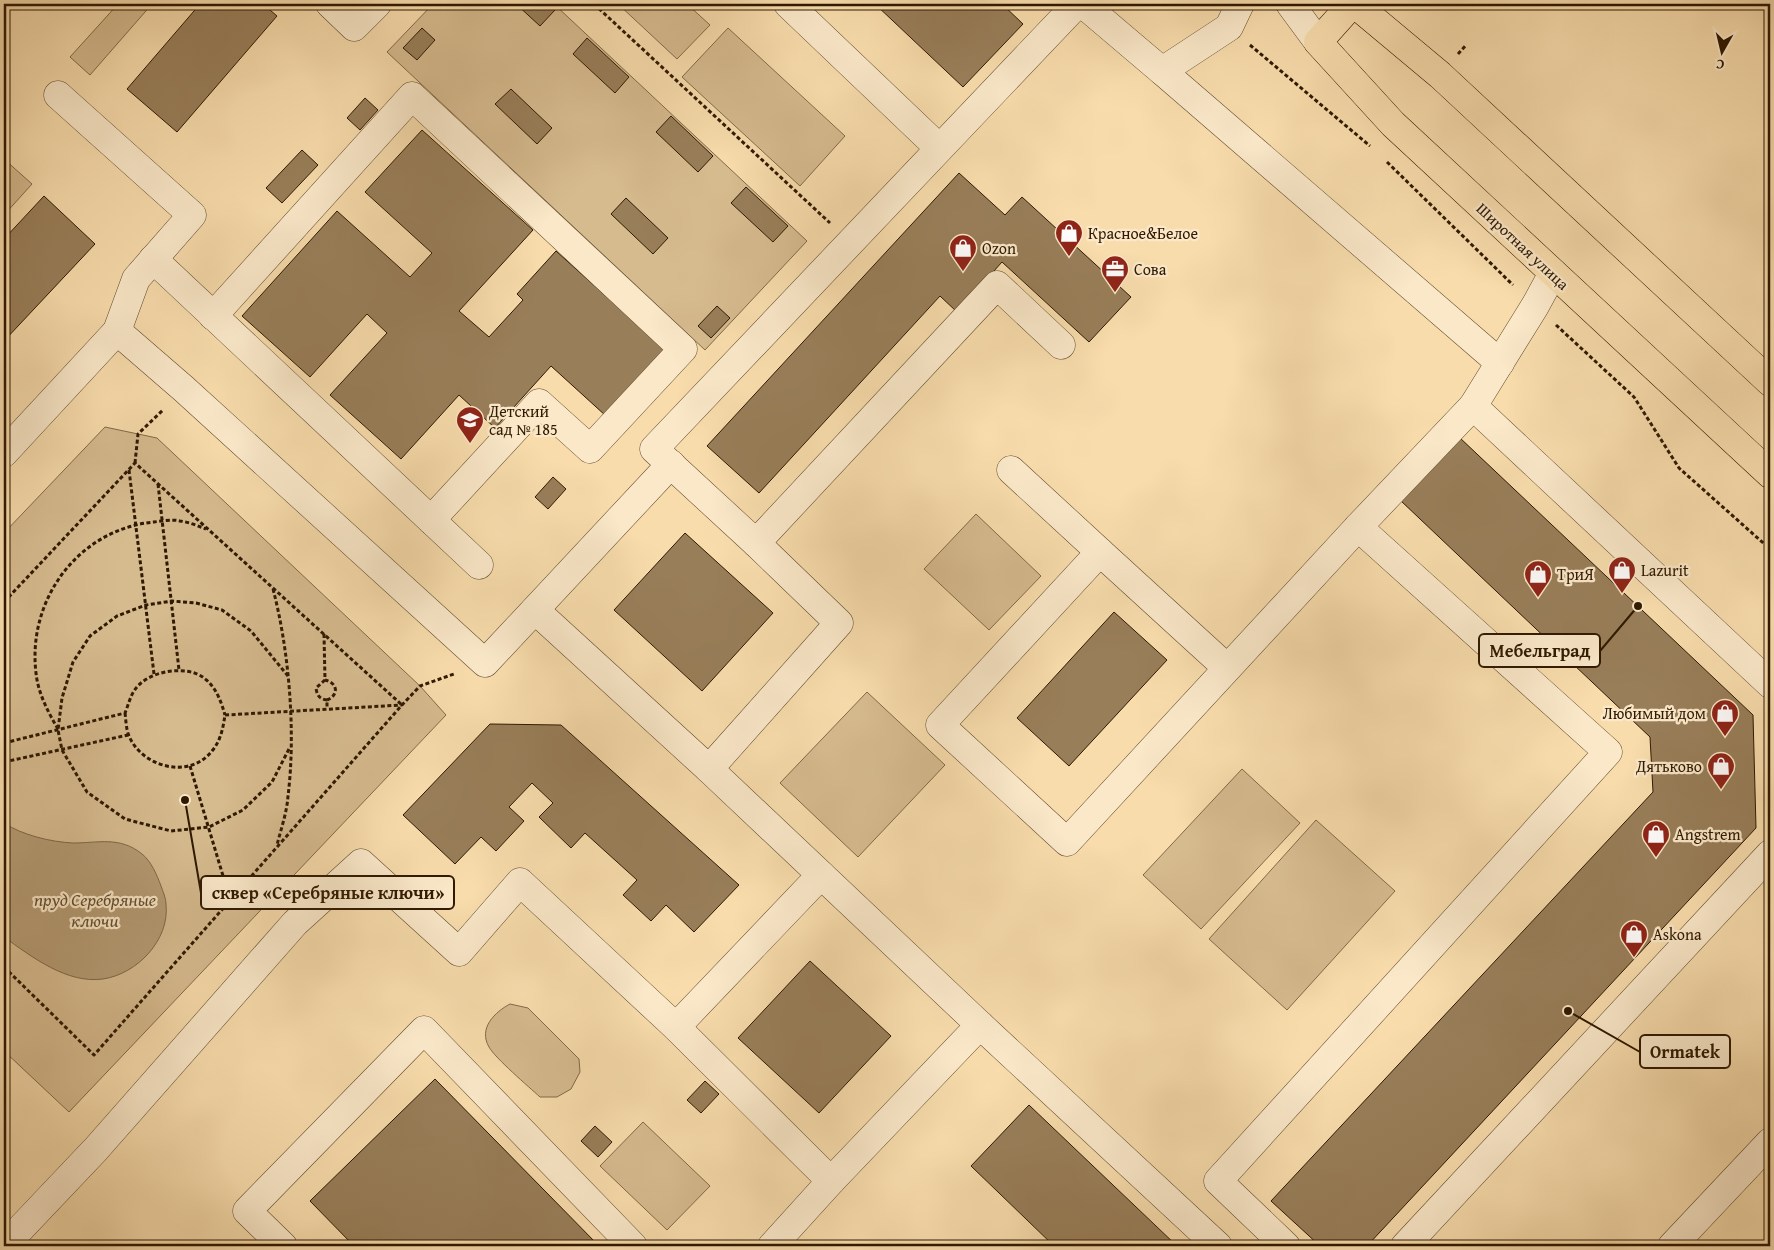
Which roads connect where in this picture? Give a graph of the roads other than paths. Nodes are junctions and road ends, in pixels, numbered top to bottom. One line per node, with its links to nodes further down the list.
1 (330, 4): 2 (street)
2 (376, 4)
3 (788, 4): 12 (street)
4 (1076, 4): 12 (street)
5 (1083, 4): 10 (street)
6 (1290, 4): 9 (street, Широтная улица)
7 (1354, 4): 9 (main road); 19 (main road)
8 (1235, 16): 10 (street)
9 (1318, 42): 14 (main road, Широтная улица)
10 (1162, 70): 18 (street)
11 (58, 95): 13 (street)
12 (939, 148): 22 (street)
13 (153, 259): 15 (street); 16 (street)
14 (1553, 273): 18 (street); 24 (main road, Широтная улица)
15 (213, 316): 25 (street); 25 (street)
16 (117, 331): 21 (street); 30 (street)
17 (1061, 345): 27 (street)
18 (1500, 363): 20 (street)
19 (1770, 382)
20 (1473, 406): 26 (street); 32 (street)
21 (5, 449)
22 (671, 464): 27 (street); 30 (street)
23 (1011, 470): 28 (street)
24 (1770, 474)
25 (431, 520): 29 (street)
26 (1358, 527): 31 (street); 45 (street)
27 (756, 543): 33 (street)
28 (1100, 552): 31 (street); 31 (street)
29 (479, 565)
30 (535, 610): 33 (street)
31 (1227, 668)
32 (1770, 684)
33 (709, 769): 35 (street)
34 (1770, 854): 46 (street)
35 (821, 875): 36 (street); 37 (street)
36 (980, 1025): 39 (street); 44 (street)
37 (676, 1027): 39 (street); 40 (street)
38 (1770, 1142): 47 (street)
39 (831, 1181): 43 (street)
40 (4, 1246)
41 (283, 1246): 42 (street)
42 (633, 1246)
43 (772, 1246)
44 (1218, 1246)
45 (1286, 1246)
46 (1405, 1246)
47 (1672, 1246)

